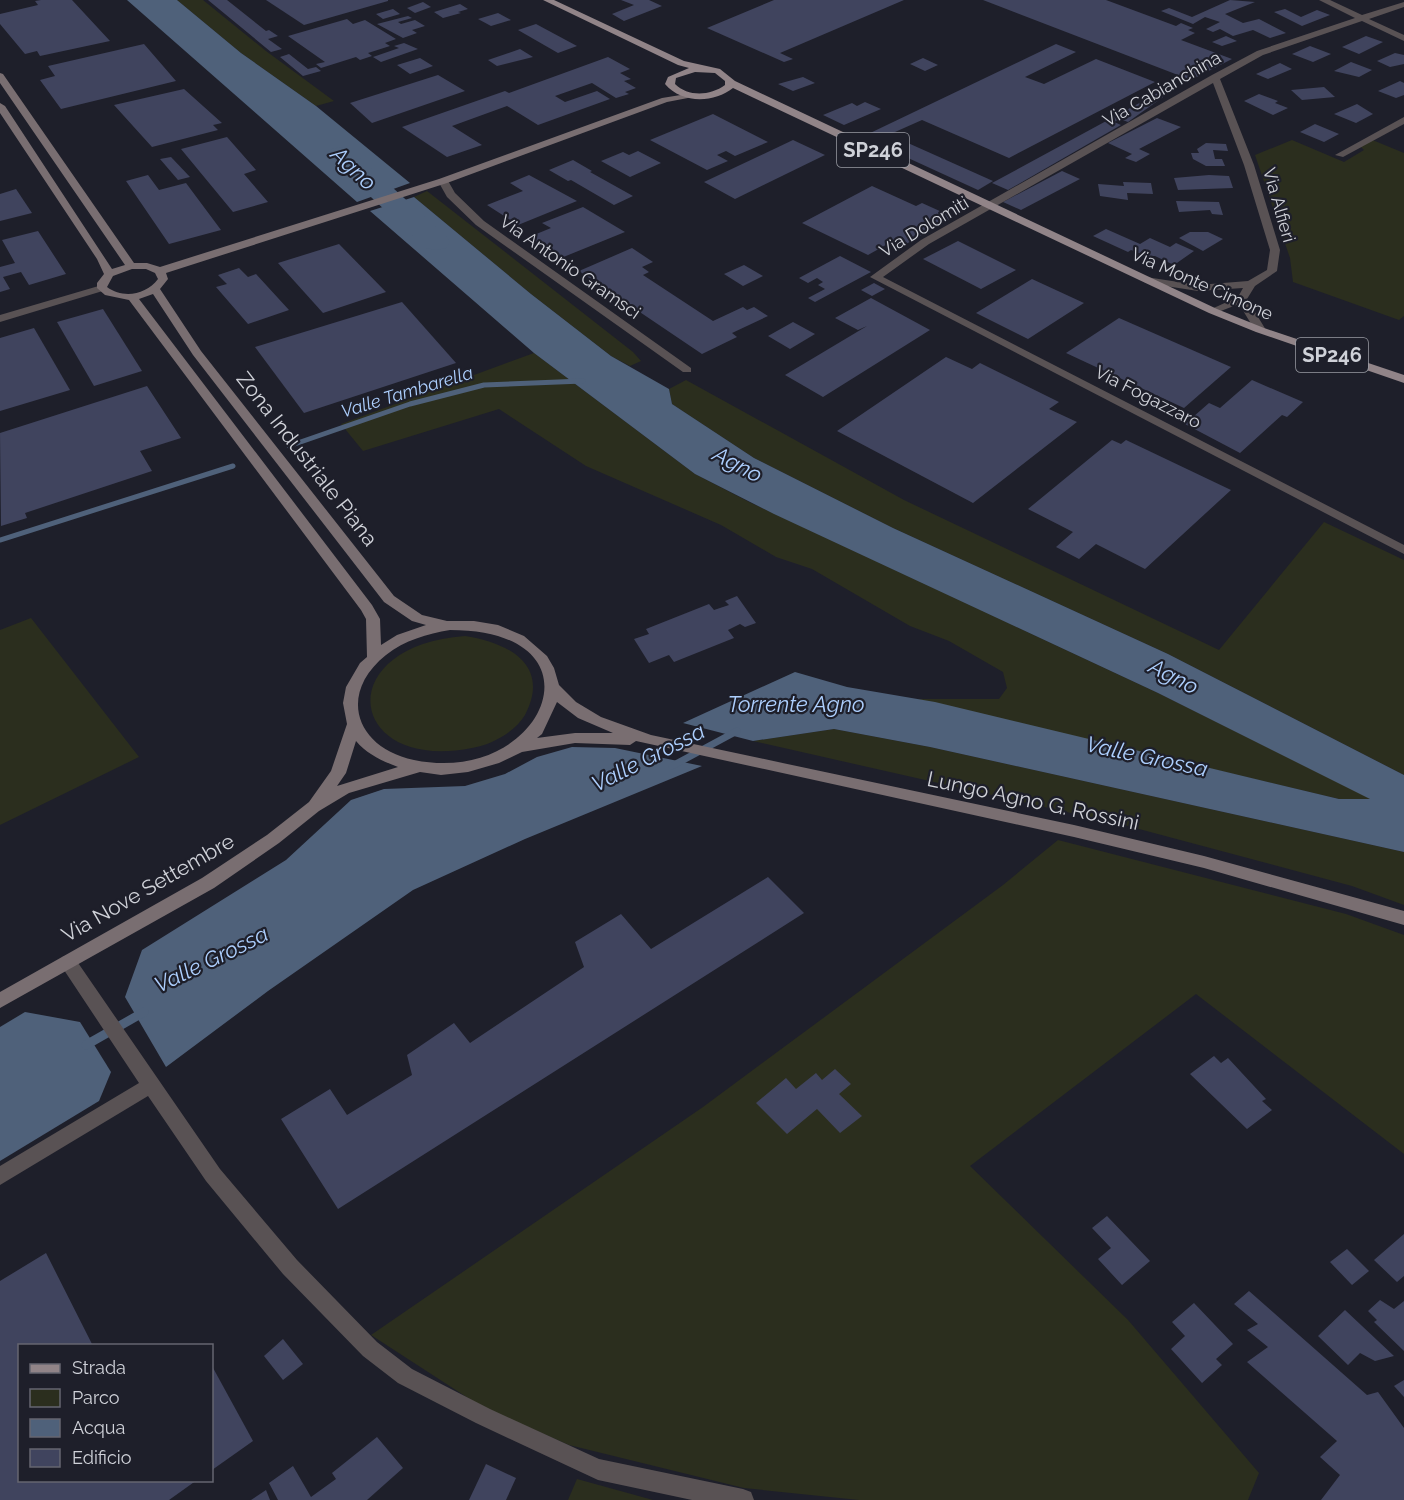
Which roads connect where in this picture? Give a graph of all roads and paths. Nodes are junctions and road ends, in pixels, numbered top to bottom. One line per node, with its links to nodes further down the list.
1 (547, 0): 6 (main road)
2 (1323, 0): 4 (street)
3 (1404, 4): 4 (street, Via Cabianchina)
4 (1358, 18): 5 (street); 10 (street, Via Cabianchina)
5 (1404, 38)
6 (681, 63): 7 (main road); 8 (main road)
7 (703, 69): 8 (main road); 11 (main road)
8 (677, 74): 12 (main road)
9 (0, 76): 22 (main road)
10 (1215, 77): 21 (street, Via Cabianchina); 27 (street, Via Alfieri)
11 (731, 83): 13 (main road); 14 (main road)
12 (672, 88): 15 (main road); 16 (main road)
13 (723, 92): 14 (main road); 15 (main road)
14 (754, 94): 21 (main road, SP246)
15 (690, 95): 16 (main road)
16 (665, 100): 20 (main road)
17 (0, 106): 24 (main road)
18 (1404, 120): 19 (street)
19 (1340, 155)
20 (443, 181): 23 (main road); 37 (street, Via Antonio Gramsci)
21 (991, 206): 25 (street, Via Dolomiti); 26 (main road, Via Monte Cimone / SP246)
22 (131, 266): 23 (main road); 24 (main road)
23 (160, 271): 30 (main road)
24 (109, 274): 29 (main road)
25 (875, 277): 39 (street, Via Fogazzaro)
26 (1146, 280): 28 (street); 33 (main road, Via Monte Cimone / SP246)
27 (1251, 284): 28 (street); 32 (street, Via Alfieri)
28 (1210, 287): 33 (street)
29 (102, 288): 31 (main road); 35 (street)
30 (154, 289): 31 (main road); 40 (main road, Zona Industriale Piana)
31 (132, 297): 41 (main road, Zona Industriale Piana)
32 (1242, 299): 34 (street); 36 (street)
33 (1200, 304): 34 (main road, Via Monte Cimone / SP246)
34 (1213, 311): 36 (main road, Via Monte Cimone / SP246)
35 (0, 319)
36 (1260, 330): 38 (main road, Via Monte Cimone / SP246)
37 (687, 370)
38 (1404, 379)
39 (1404, 550)
40 (449, 626): 41 (main road, Zona Industriale Piana); 42 (main road, Zona Industriale Piana)
41 (374, 657): 43 (main road, Zona Industriale Piana)
42 (552, 685): 44 (main road); 45 (main road)
43 (354, 725): 46 (main road); 47 (main road)
44 (650, 740): 45 (main road); 48 (main road, Lungo Agno G. Rossini)
45 (516, 747): 46 (main road)
46 (418, 768): 47 (main road)
47 (314, 807): 49 (main road, Via Nove Settembre)
48 (1404, 918)
49 (68, 962): 50 (main road, Via Nove Settembre); 51 (street)
50 (0, 1001)
51 (151, 1085): 52 (street); 53 (street)
52 (0, 1176)
53 (742, 1500)

